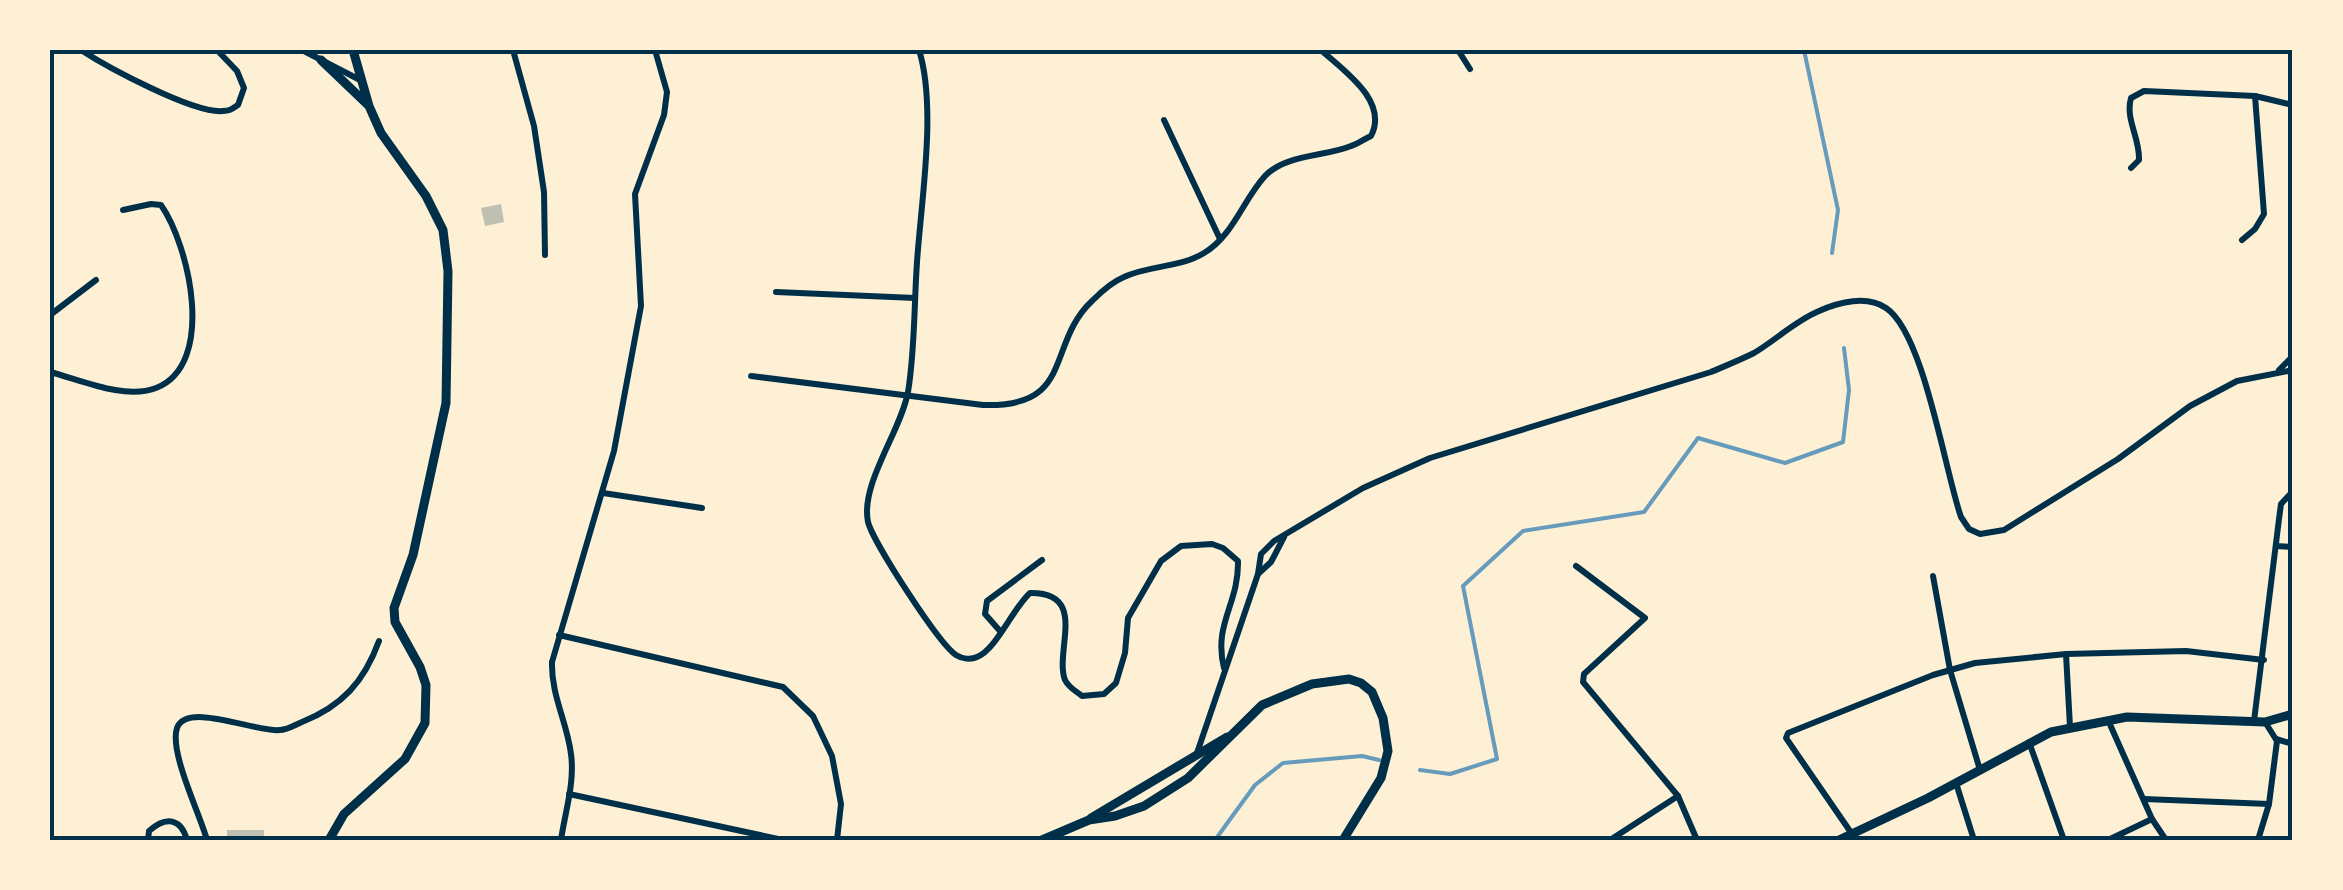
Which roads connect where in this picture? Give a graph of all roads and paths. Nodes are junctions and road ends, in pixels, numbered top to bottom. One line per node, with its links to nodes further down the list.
1 (82, 50): 2 (street)
2 (218, 50)
3 (302, 50): 10 (street)
4 (353, 50): 12 (main road)
5 (512, 50): 21 (street)
6 (655, 50): 33 (street)
7 (919, 50): 24 (street)
8 (1321, 50): 19 (street)
9 (1458, 50): 11 (street)
10 (322, 60): 12 (street); 15 (main road)
11 (1470, 69)
12 (362, 81): 15 (main road)
13 (2255, 96): 14 (street); 17 (street); 20 (street)
14 (2293, 104)
15 (369, 106): 73 (main road)
16 (1164, 120): 19 (street)
17 (2132, 168)
18 (123, 210): 29 (street)
19 (1220, 240): 31 (street)
20 (2242, 240)
21 (545, 255)
22 (96, 280): 25 (street)
23 (776, 292): 24 (street)
24 (915, 298): 31 (street)
25 (50, 316)
26 (2293, 356): 28 (street)
27 (2293, 370): 28 (street)
28 (2278, 371): 45 (street)
29 (50, 372)
30 (752, 376): 31 (street)
31 (908, 394): 40 (street)
32 (2293, 491): 35 (street)
33 (603, 493): 34 (street); 41 (street)
34 (702, 508)
35 (2276, 546): 36 (street); 44 (street)
36 (2293, 547)
37 (1042, 560): 40 (street)
38 (1576, 566): 63 (street)
39 (1933, 576): 46 (street)
40 (1000, 631): 45 (street)
41 (558, 635): 62 (street); 76 (street)
42 (379, 642): 72 (street)
43 (2066, 654): 44 (street); 46 (street); 50 (street)
44 (2264, 660): 49 (street)
45 (1224, 670): 55 (street)
46 (1950, 670): 56 (street); 69 (street)
47 (2293, 714): 49 (main road)
48 (2108, 720): 49 (main road); 50 (main road); 64 (street)
49 (2260, 722): 52 (street)
50 (2070, 727): 53 (main road)
51 (1229, 736): 55 (main road); 58 (main road); 78 (main road)
52 (2276, 739): 54 (street); 66 (street)
53 (2029, 742): 56 (main road); 83 (street)
54 (2293, 744)
55 (1197, 754): 57 (main road); 58 (main road)
56 (1980, 770): 59 (main road)
57 (1170, 771): 60 (main road); 61 (main road)
58 (1188, 778): 61 (main road)
59 (1956, 783): 69 (main road); 82 (street)
60 (1146, 785): 65 (main road); 68 (main road)
61 (1178, 785): 65 (main road)
62 (570, 794): 74 (street); 75 (street)
63 (1678, 796): 79 (street); 80 (street)
64 (2144, 799): 66 (street); 67 (street)
65 (1152, 802): 68 (main road)
66 (2269, 804): 86 (street)
67 (2152, 818): 84 (street); 85 (street)
68 (1089, 820): 77 (main road)
69 (1852, 834): 81 (main road)
70 (148, 840): 71 (street)
71 (187, 840)
72 (207, 840)
73 (329, 840)
74 (561, 840)
75 (783, 840)
76 (837, 840)
77 (1042, 840)
78 (1344, 840)
79 (1610, 840)
80 (1697, 840)
81 (1839, 840)
82 (1974, 840)
83 (2064, 840)
84 (2108, 840)
85 (2166, 840)
86 (2258, 840)

